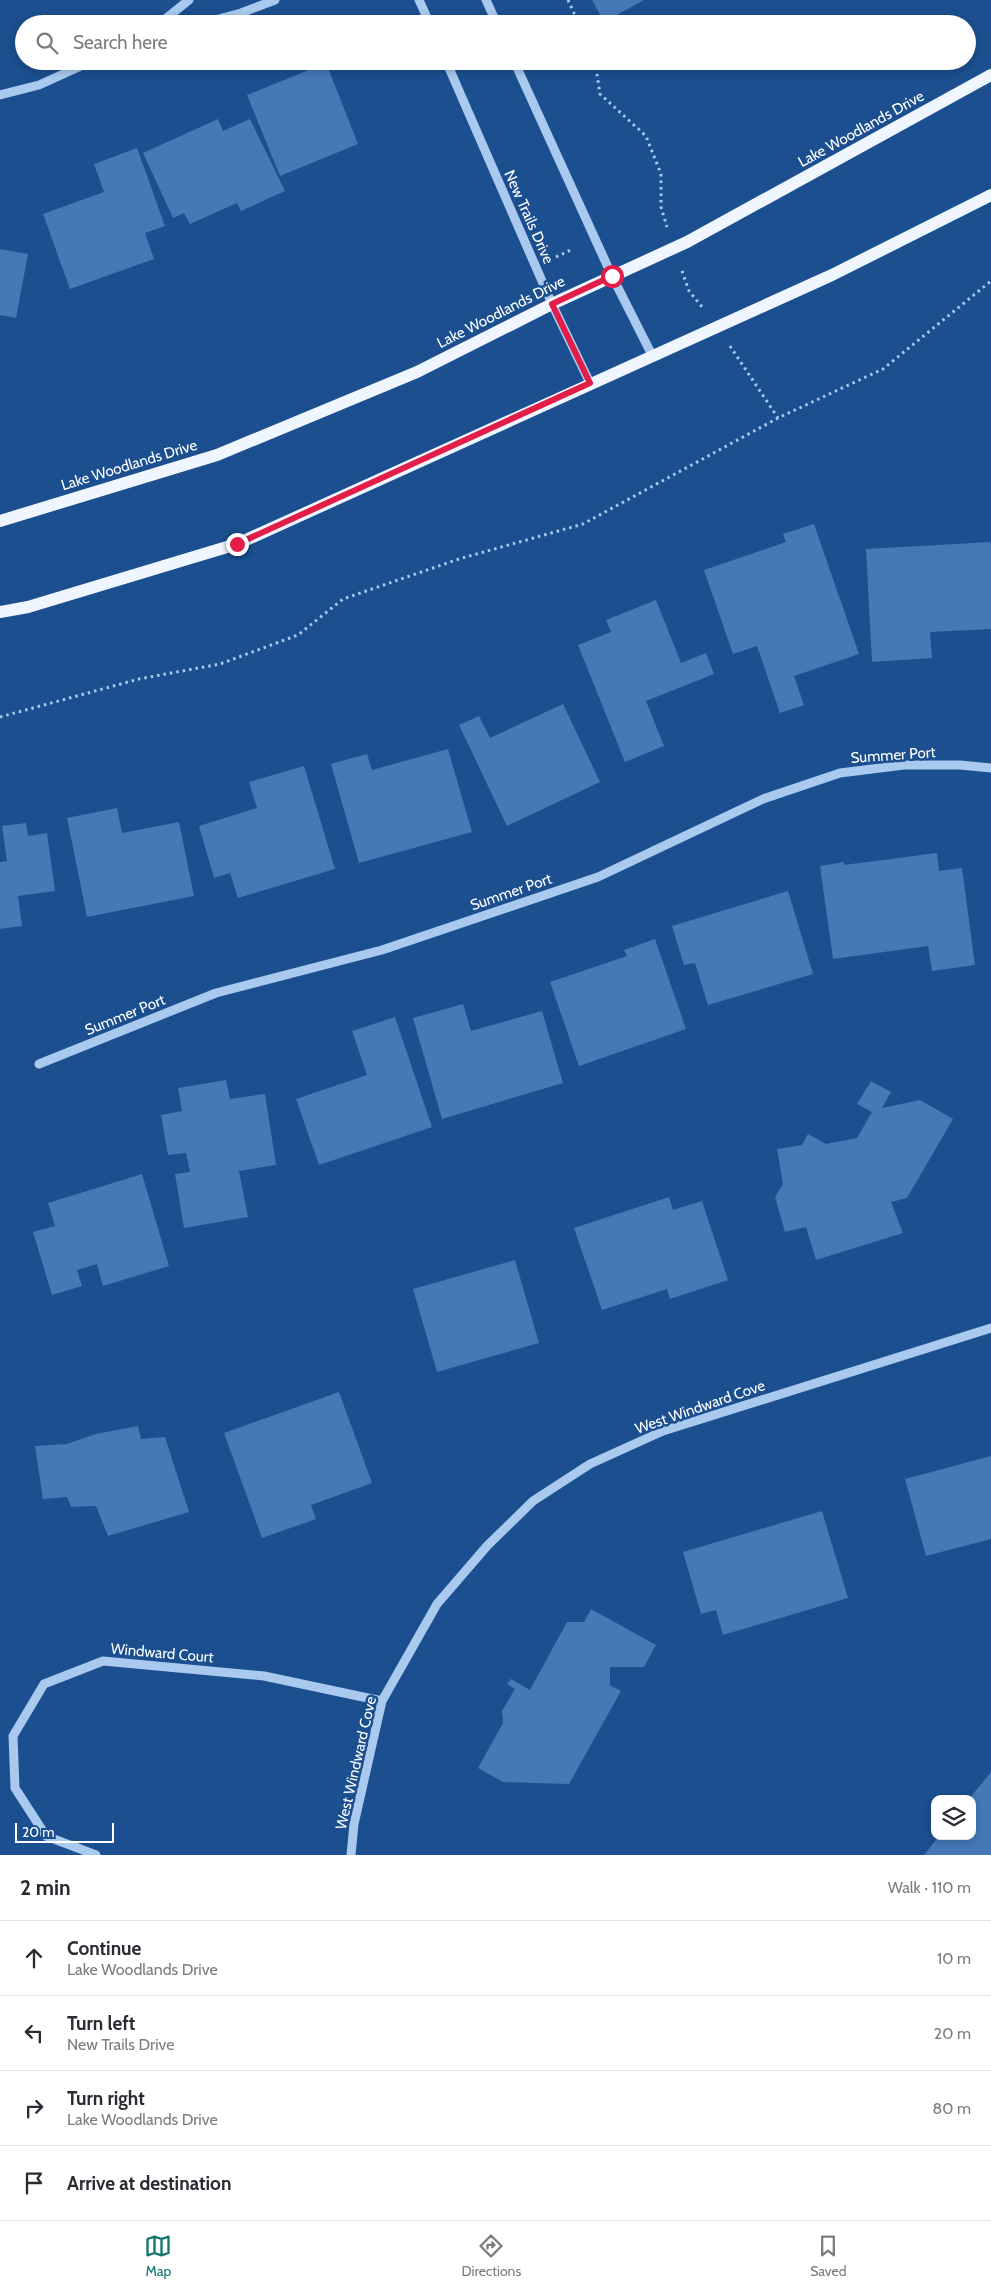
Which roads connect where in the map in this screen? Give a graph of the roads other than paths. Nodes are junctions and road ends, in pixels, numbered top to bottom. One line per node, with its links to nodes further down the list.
1 (189, 0): 5 (street)
2 (275, 0): 6 (street)
3 (419, 0): 7 (street)
4 (486, 0): 8 (street)
5 (170, 15)
6 (234, 15)
7 (426, 15)
8 (493, 15)
9 (72, 70): 13 (street)
10 (450, 70): 16 (street, New Trails Drive)
11 (518, 70): 15 (street)
12 (991, 75): 15 (main road, Lake Woodlands Drive)
13 (0, 95)
14 (991, 195): 17 (main road)
15 (612, 276): 16 (main road, Lake Woodlands Drive); 17 (street)
16 (552, 304): 18 (street, New Trails Drive); 19 (main road, Lake Woodlands Drive)
17 (652, 355): 18 (main road)
18 (590, 383): 20 (main road)
19 (0, 521)
20 (0, 612)
21 (991, 768): 22 (street, Summer Port)
22 (39, 1064)
23 (991, 1328): 24 (street, West Windward Cove)
24 (382, 1700): 25 (street, Windward Court); 26 (street, West Windward Cove)
25 (96, 1855)
26 (351, 1855)

